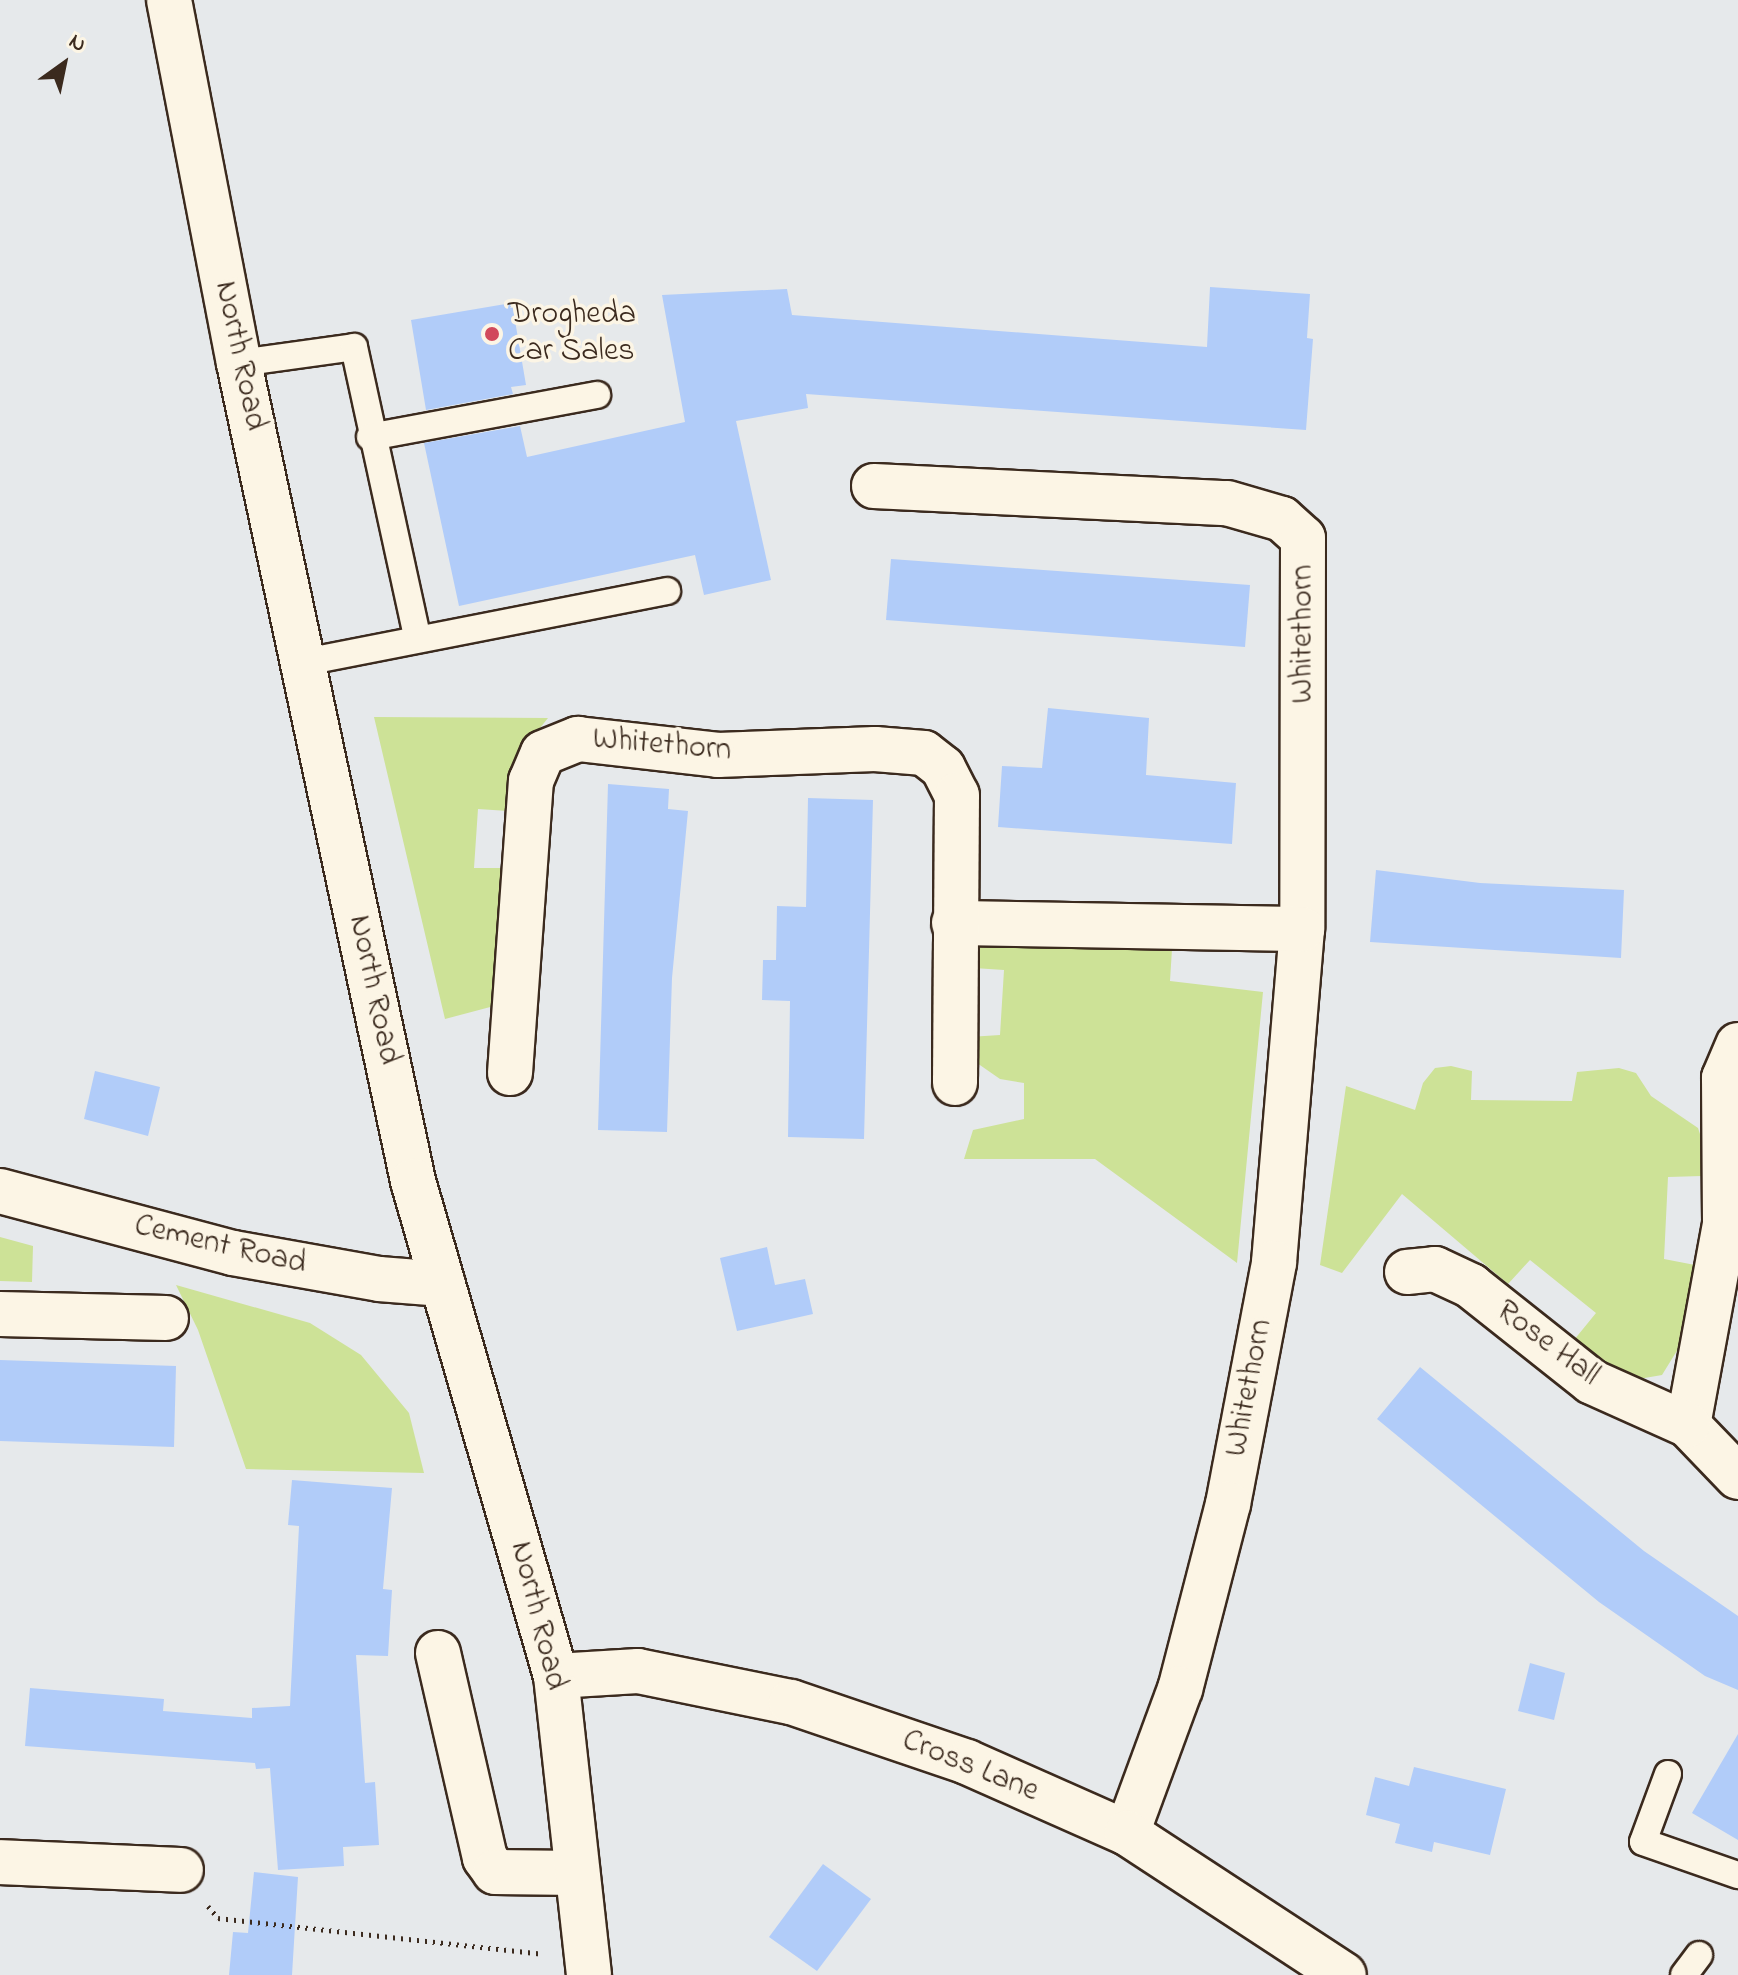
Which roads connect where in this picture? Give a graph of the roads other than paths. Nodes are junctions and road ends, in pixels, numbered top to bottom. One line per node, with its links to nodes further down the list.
1 (169, 0): 2 (street, North Road)
2 (239, 363): 4 (lane); 8 (street, North Road)
3 (597, 395): 4 (lane)
4 (370, 437): 7 (lane)
5 (874, 486): 10 (street, Whitethorn)
6 (667, 591): 7 (lane)
7 (417, 637): 8 (lane)
8 (305, 662): 16 (street, North Road)
9 (954, 923): 10 (street); 12 (street, Whitethorn); 13 (street, Whitethorn)
10 (1302, 929): 24 (street, Whitethorn)
11 (1738, 1045): 19 (street)
12 (510, 1073)
13 (955, 1083)
14 (0, 1191): 16 (street, Cement Road)
15 (1407, 1272): 19 (street, Rose Hall)
16 (443, 1284): 22 (street, North Road)
17 (0, 1314): 18 (street)
18 (166, 1318)
19 (1688, 1425): 20 (street, Rose Hall)
20 (1738, 1477)
21 (438, 1653): 27 (street)
22 (556, 1676): 24 (street, Cross Lane); 27 (street, North Road)
23 (1668, 1774): 28 (lane)
24 (1127, 1833): 30 (street, Cross Lane)
25 (0, 1862): 26 (street)
26 (181, 1870)
27 (577, 1873): 29 (street, North Road)
28 (1738, 1875)
29 (588, 1967)
30 (1344, 1975)

